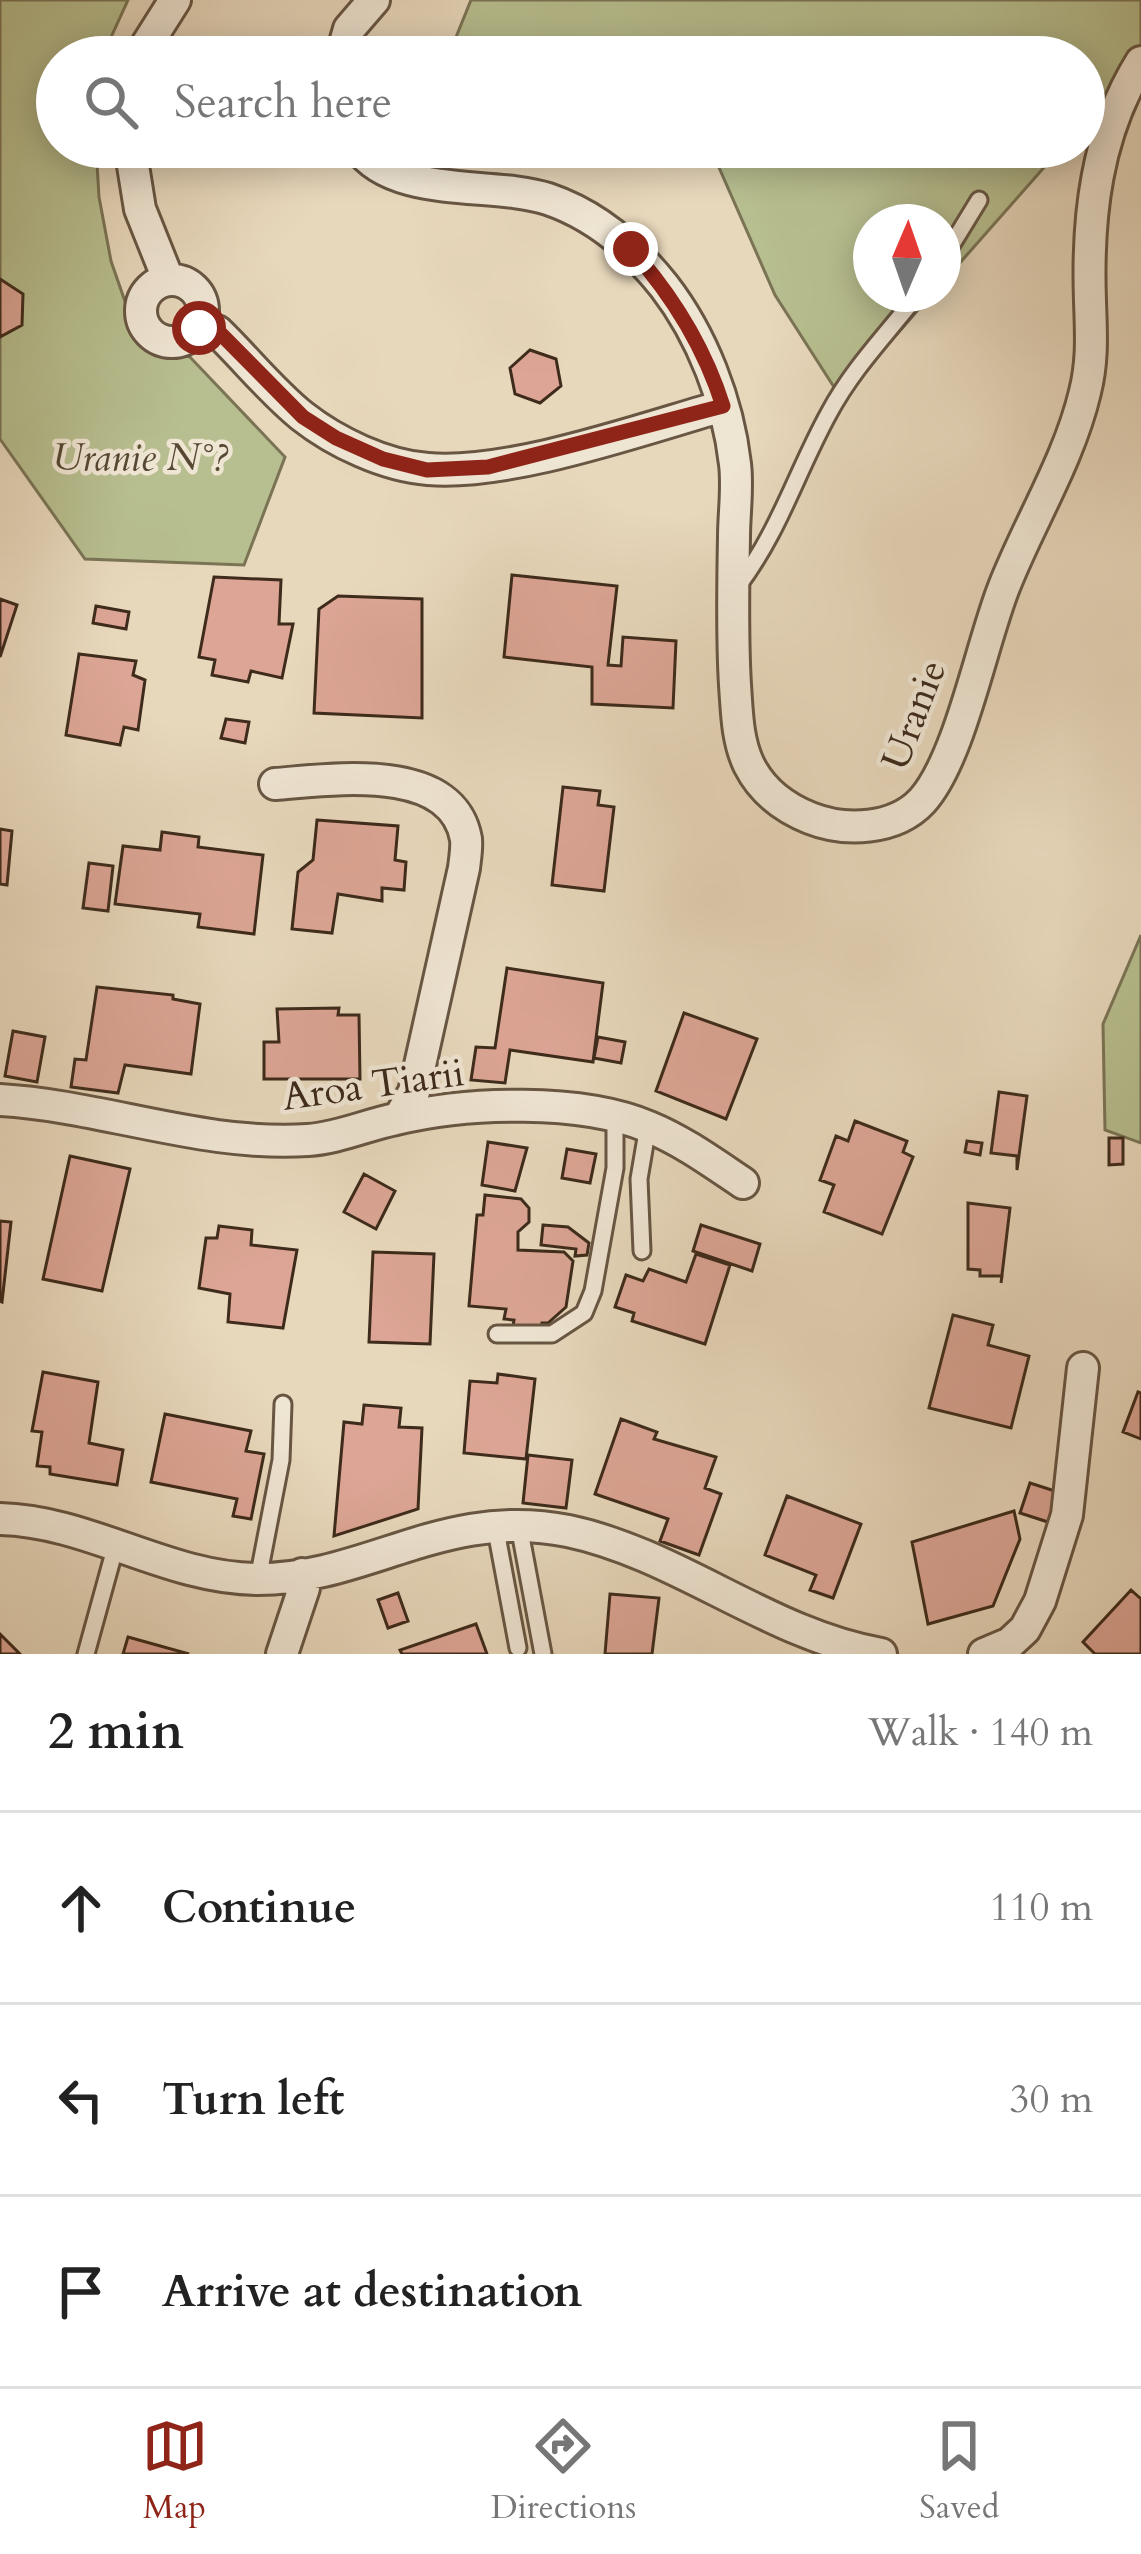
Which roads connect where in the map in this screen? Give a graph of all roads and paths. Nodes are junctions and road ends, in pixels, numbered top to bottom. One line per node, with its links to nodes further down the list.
1 (175, 0): 3 (street)
2 (374, 0): 4 (street)
3 (152, 36)
4 (348, 36)
5 (1136, 76): 6 (street, Uranie)
6 (1105, 146)
7 (133, 168): 12 (street)
8 (381, 168): 15 (street, Uranie)
9 (1097, 168): 16 (street, Uranie)
10 (979, 200): 11 (lane)
11 (961, 230)
12 (167, 279): 14 (street); 14 (street)
13 (902, 312): 16 (lane)
14 (199, 328): 15 (street)
15 (723, 406): 16 (street, Uranie)
16 (733, 593)
17 (275, 784): 20 (street)
18 (0, 1100): 20 (street, Aroa Tiarii)
19 (616, 1116): 20 (street, Aroa Tiarii); 21 (street, Aroa Tiarii); 24 (lane)
20 (399, 1118)
21 (648, 1126): 22 (street, Aroa Tiarii); 23 (lane)
22 (743, 1183)
23 (642, 1251)
24 (497, 1334)
25 (1083, 1368): 37 (street)
26 (284, 1404): 31 (lane)
27 (0, 1520): 29 (street)
28 (507, 1525): 30 (street); 32 (lane); 35 (lane); 36 (street)
29 (116, 1545): 31 (street); 33 (lane)
30 (302, 1574): 31 (street); 34 (street)
31 (258, 1579)
32 (518, 1648)
33 (86, 1654)
34 (282, 1654)
35 (543, 1654)
36 (881, 1654)
37 (984, 1654)

